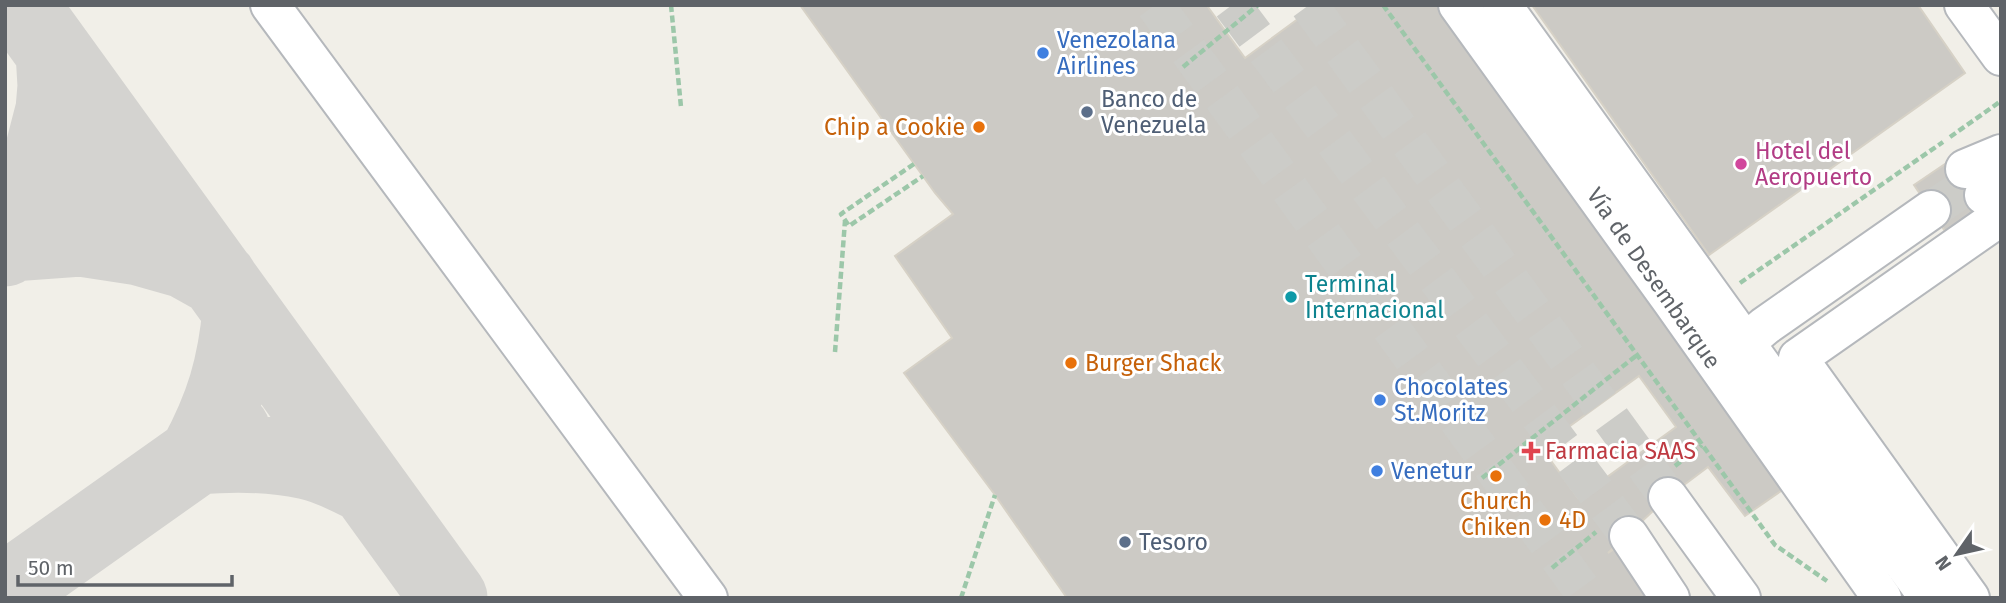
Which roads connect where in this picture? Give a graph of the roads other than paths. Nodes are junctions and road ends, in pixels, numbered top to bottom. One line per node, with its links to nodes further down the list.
1 (270, 5): 12 (lane)
2 (1458, 5): 15 (lane, Vía de Desembarque)
3 (1502, 5): 9 (lane)
4 (1964, 5): 5 (lane)
5 (2001, 56)
6 (2001, 154): 7 (lane)
7 (1988, 183): 17 (lane)
8 (1931, 210): 9 (lane)
9 (1745, 343): 16 (lane)
10 (1668, 497): 14 (lane)
11 (1629, 536): 13 (lane)
12 (708, 598)
13 (1670, 598)
14 (1741, 598)
15 (1882, 598)
16 (1929, 598)
17 (1970, 598)

